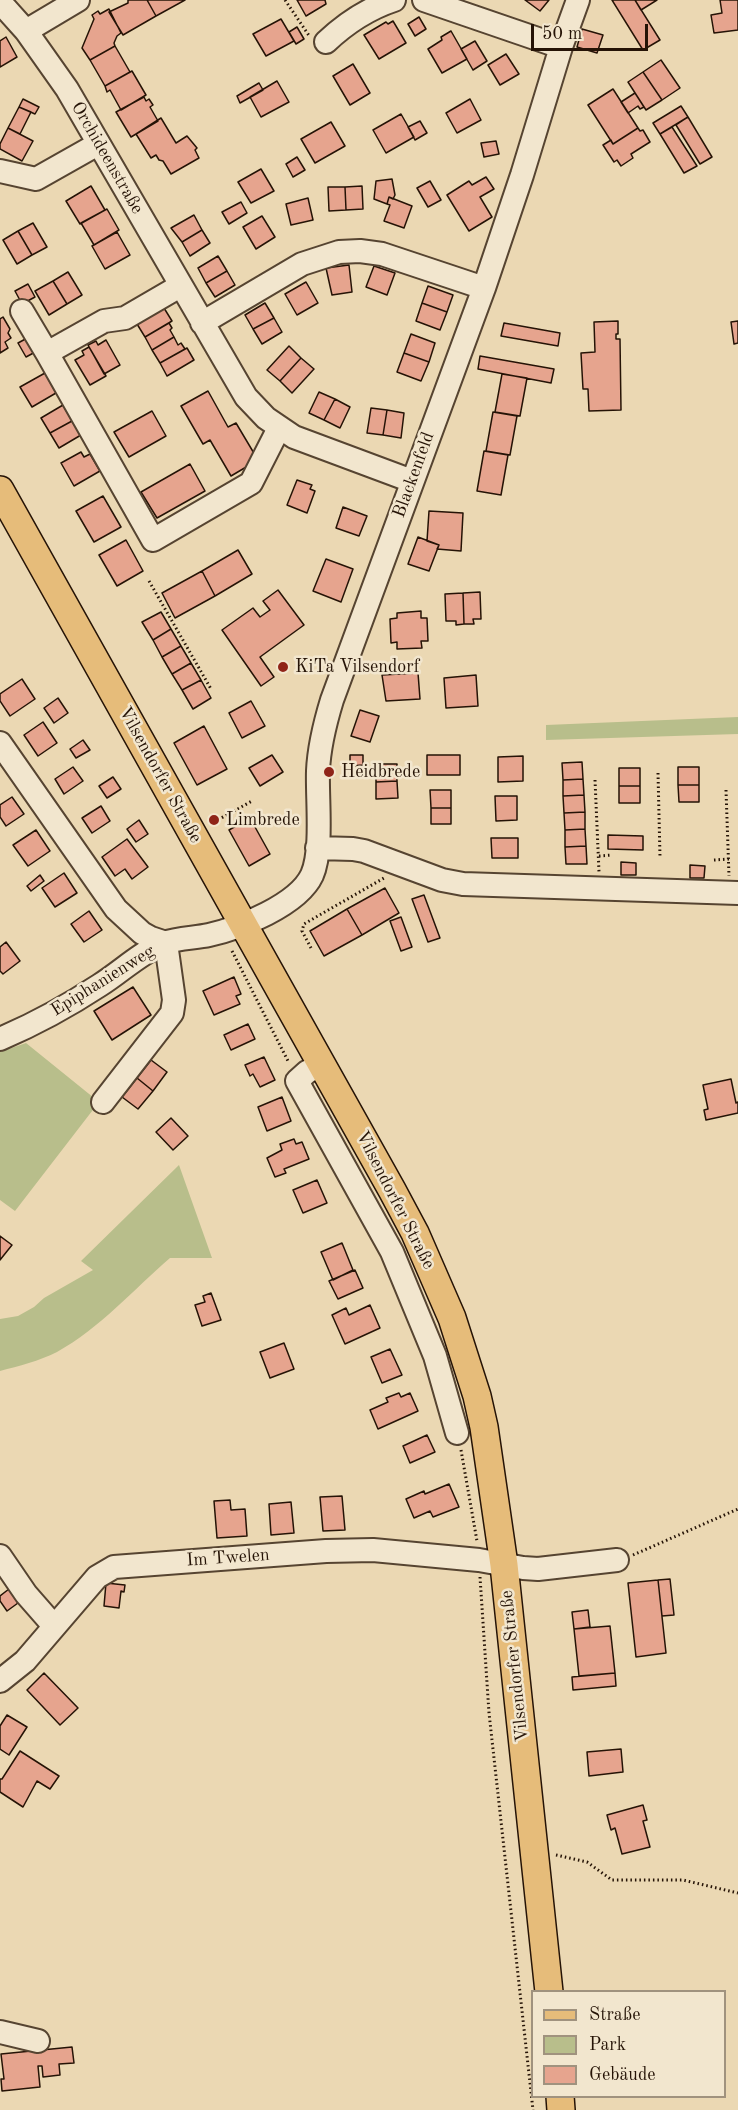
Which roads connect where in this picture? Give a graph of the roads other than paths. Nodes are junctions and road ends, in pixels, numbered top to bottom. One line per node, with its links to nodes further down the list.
1 (78, 0): 6 (street)
2 (394, 0): 7 (street)
3 (424, 0): 8 (street)
4 (578, 0): 8 (street, Blackenfeld)
5 (0, 2): 6 (street, Orchideenstraße)
6 (26, 31): 9 (street, Orchideenstraße)
7 (326, 42)
8 (561, 47): 12 (street, Blackenfeld)
9 (98, 144): 10 (street); 11 (street, Orchideenstraße)
10 (0, 171)
11 (180, 286): 14 (street, Orchideenstraße); 15 (street)
12 (484, 288): 14 (street); 17 (street, Blackenfeld)
13 (22, 311): 15 (street)
14 (202, 323): 16 (street, Orchideenstraße)
15 (47, 354): 16 (street)
16 (279, 428): 17 (street, Orchideenstraße)
17 (412, 481): 20 (street, Blackenfeld)
18 (0, 490): 22 (main road, Vilsendorfer Straße)
19 (0, 743): 23 (street)
20 (317, 848): 21 (street); 22 (street, Blackenfeld)
21 (734, 893)
22 (233, 927): 23 (street, Epiphanienweg); 25 (main road, Vilsendorfer Straße)
23 (166, 943): 24 (street, Epiphanienweg); 26 (street)
24 (0, 1039)
25 (322, 1064): 27 (main road, Vilsendorfer Straße); 28 (street)
26 (103, 1102)
27 (461, 1346): 28 (street); 32 (main road, Vilsendorfer Straße)
28 (435, 1356): 29 (street)
29 (458, 1434)
30 (0, 1556): 33 (street)
31 (617, 1560): 32 (street, Im Twelen)
32 (492, 1563): 33 (street, Im Twelen); 35 (main road, Vilsendorfer Straße)
33 (54, 1626): 34 (street, Im Twelen)
34 (0, 1681)
35 (549, 1990)
36 (0, 2032): 37 (street)
37 (38, 2041)

